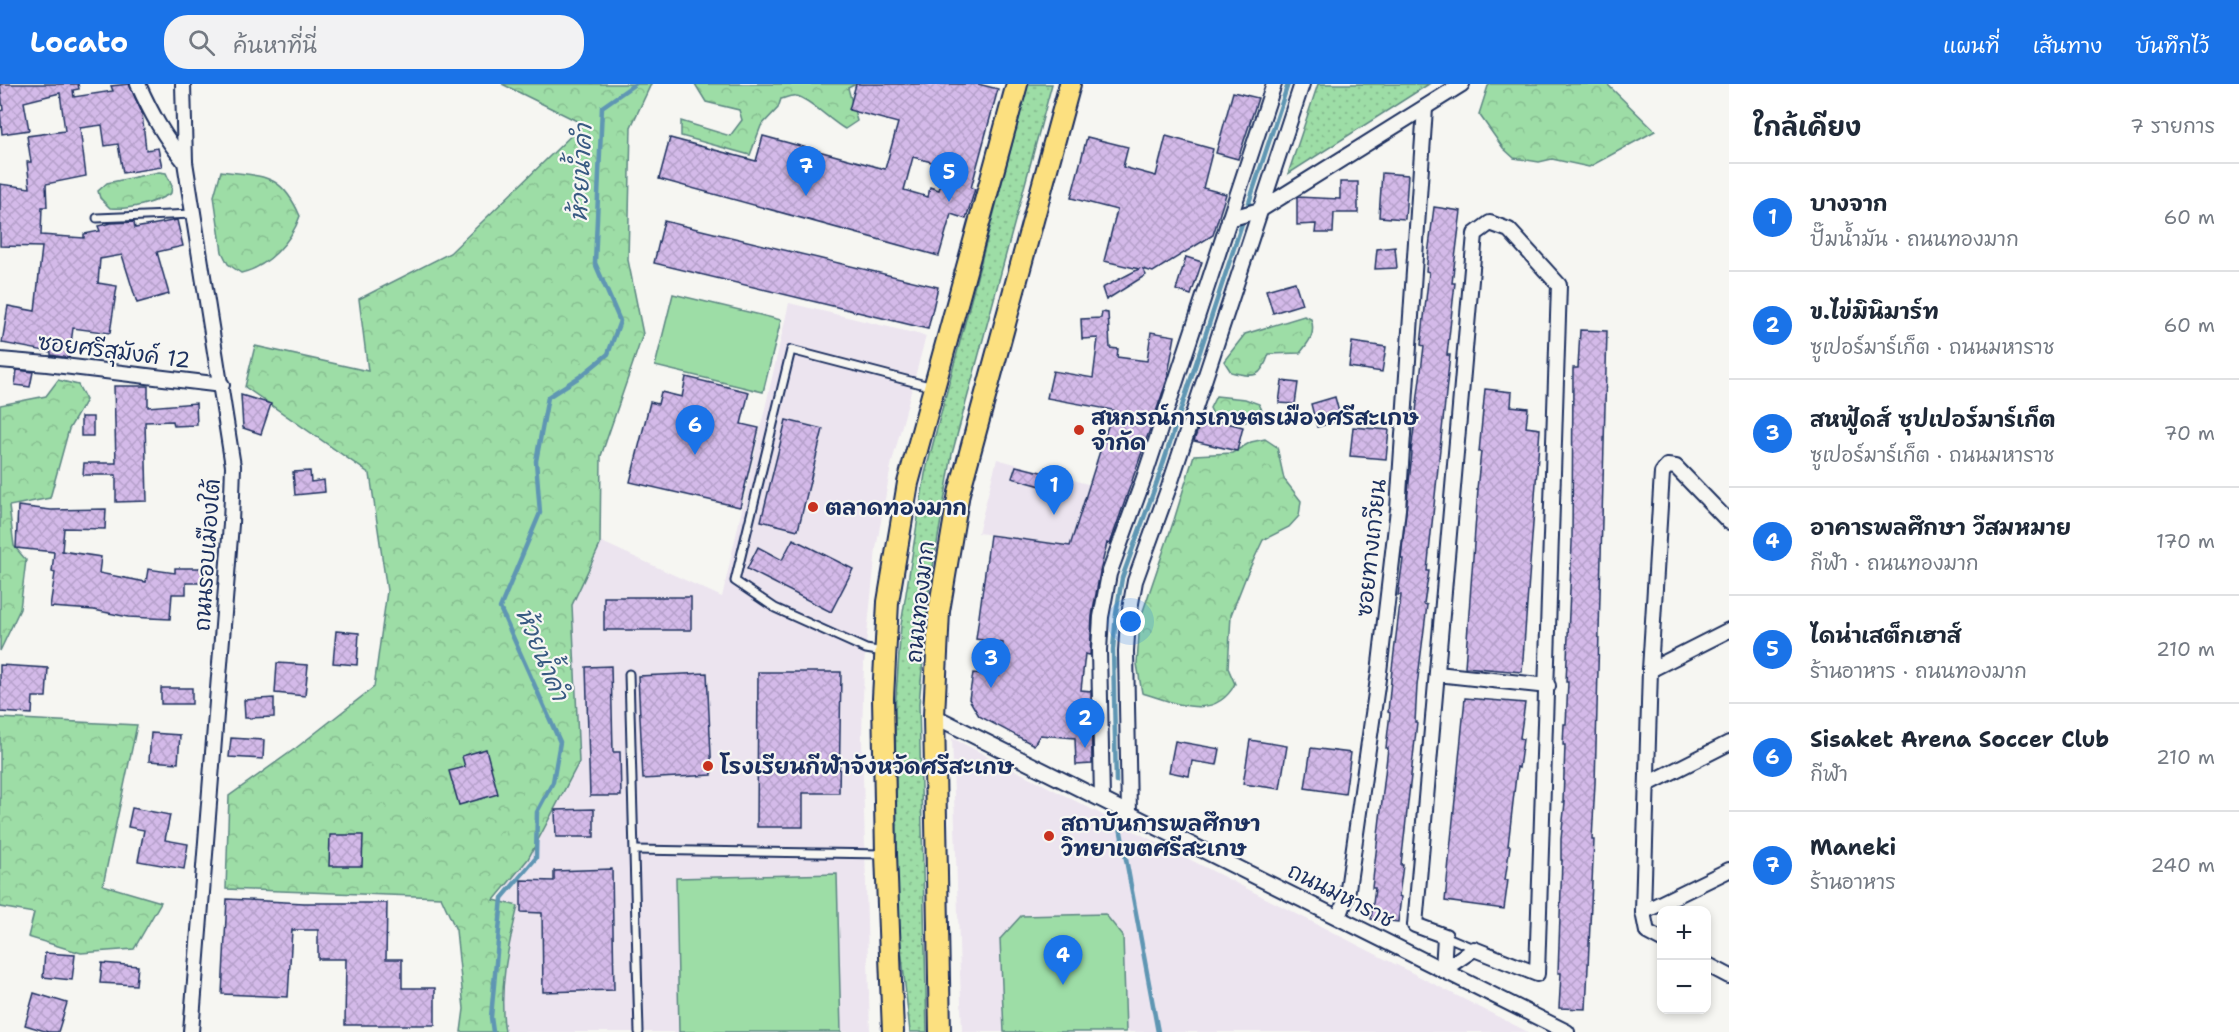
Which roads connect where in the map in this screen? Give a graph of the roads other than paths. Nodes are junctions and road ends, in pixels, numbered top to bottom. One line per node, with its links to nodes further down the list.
1 (138, 84): 9 (street)
2 (183, 84): 9 (street, ถนนรอบเมืองใต้)
3 (1017, 84): 16 (main road, ถนนทองมาก)
4 (1070, 84): 24 (main road, ถนนทองมาก)
5 (1274, 84): 13 (street)
6 (1302, 84): 10 (street)
7 (1462, 84): 8 (street)
8 (1425, 108): 10 (street); 33 (street, ซอยทางเกวียน)
9 (185, 162): 11 (street, ถนนรอบเมืองใต้)
10 (1260, 210): 13 (street); 28 (street)
11 (194, 214): 12 (lane); 15 (street, ถนนรอบเมืองใต้)
12 (97, 218)
13 (1229, 219): 27 (street)
14 (0, 360): 15 (street, ซอยศรีสุมังค์ 12)
15 (222, 385): 40 (street, ถนนรอบเมืองใต้)
16 (933, 387): 19 (main road, ถนนทองมาก); 19 (lane)
17 (1729, 522): 20 (street)
18 (1729, 630): 20 (street)
19 (885, 653): 30 (main road, ถนนทองมาก)
20 (1650, 670): 26 (street)
21 (629, 674): 29 (lane)
22 (1437, 674): 23 (street); 23 (street); 34 (street)
23 (1548, 686): 36 (street)
24 (934, 716): 27 (street, ถนนมหาราช); 43 (main road, ถนนทองมาก)
25 (1729, 743): 26 (street)
26 (1648, 784): 32 (street)
27 (1102, 800): 28 (street, ถนนมหาราช)
28 (1129, 813): 33 (street, ถนนมหาราช)
29 (635, 850): 30 (lane); 41 (lane)
30 (886, 854): 42 (main road, ถนนทองมาก)
31 (1729, 870): 32 (street)
32 (1643, 912): 35 (street)
33 (1338, 917): 38 (street, ถนนมหาราช)
34 (1445, 936): 36 (lane); 38 (street)
35 (1657, 937)
36 (1474, 949): 38 (street)
37 (1711, 966): 39 (street)
38 (1443, 970): 44 (street, ถนนมหาราช)
39 (1729, 976)
40 (191, 1032)
41 (639, 1032)
42 (893, 1032)
43 (940, 1032)
44 (1567, 1032)

